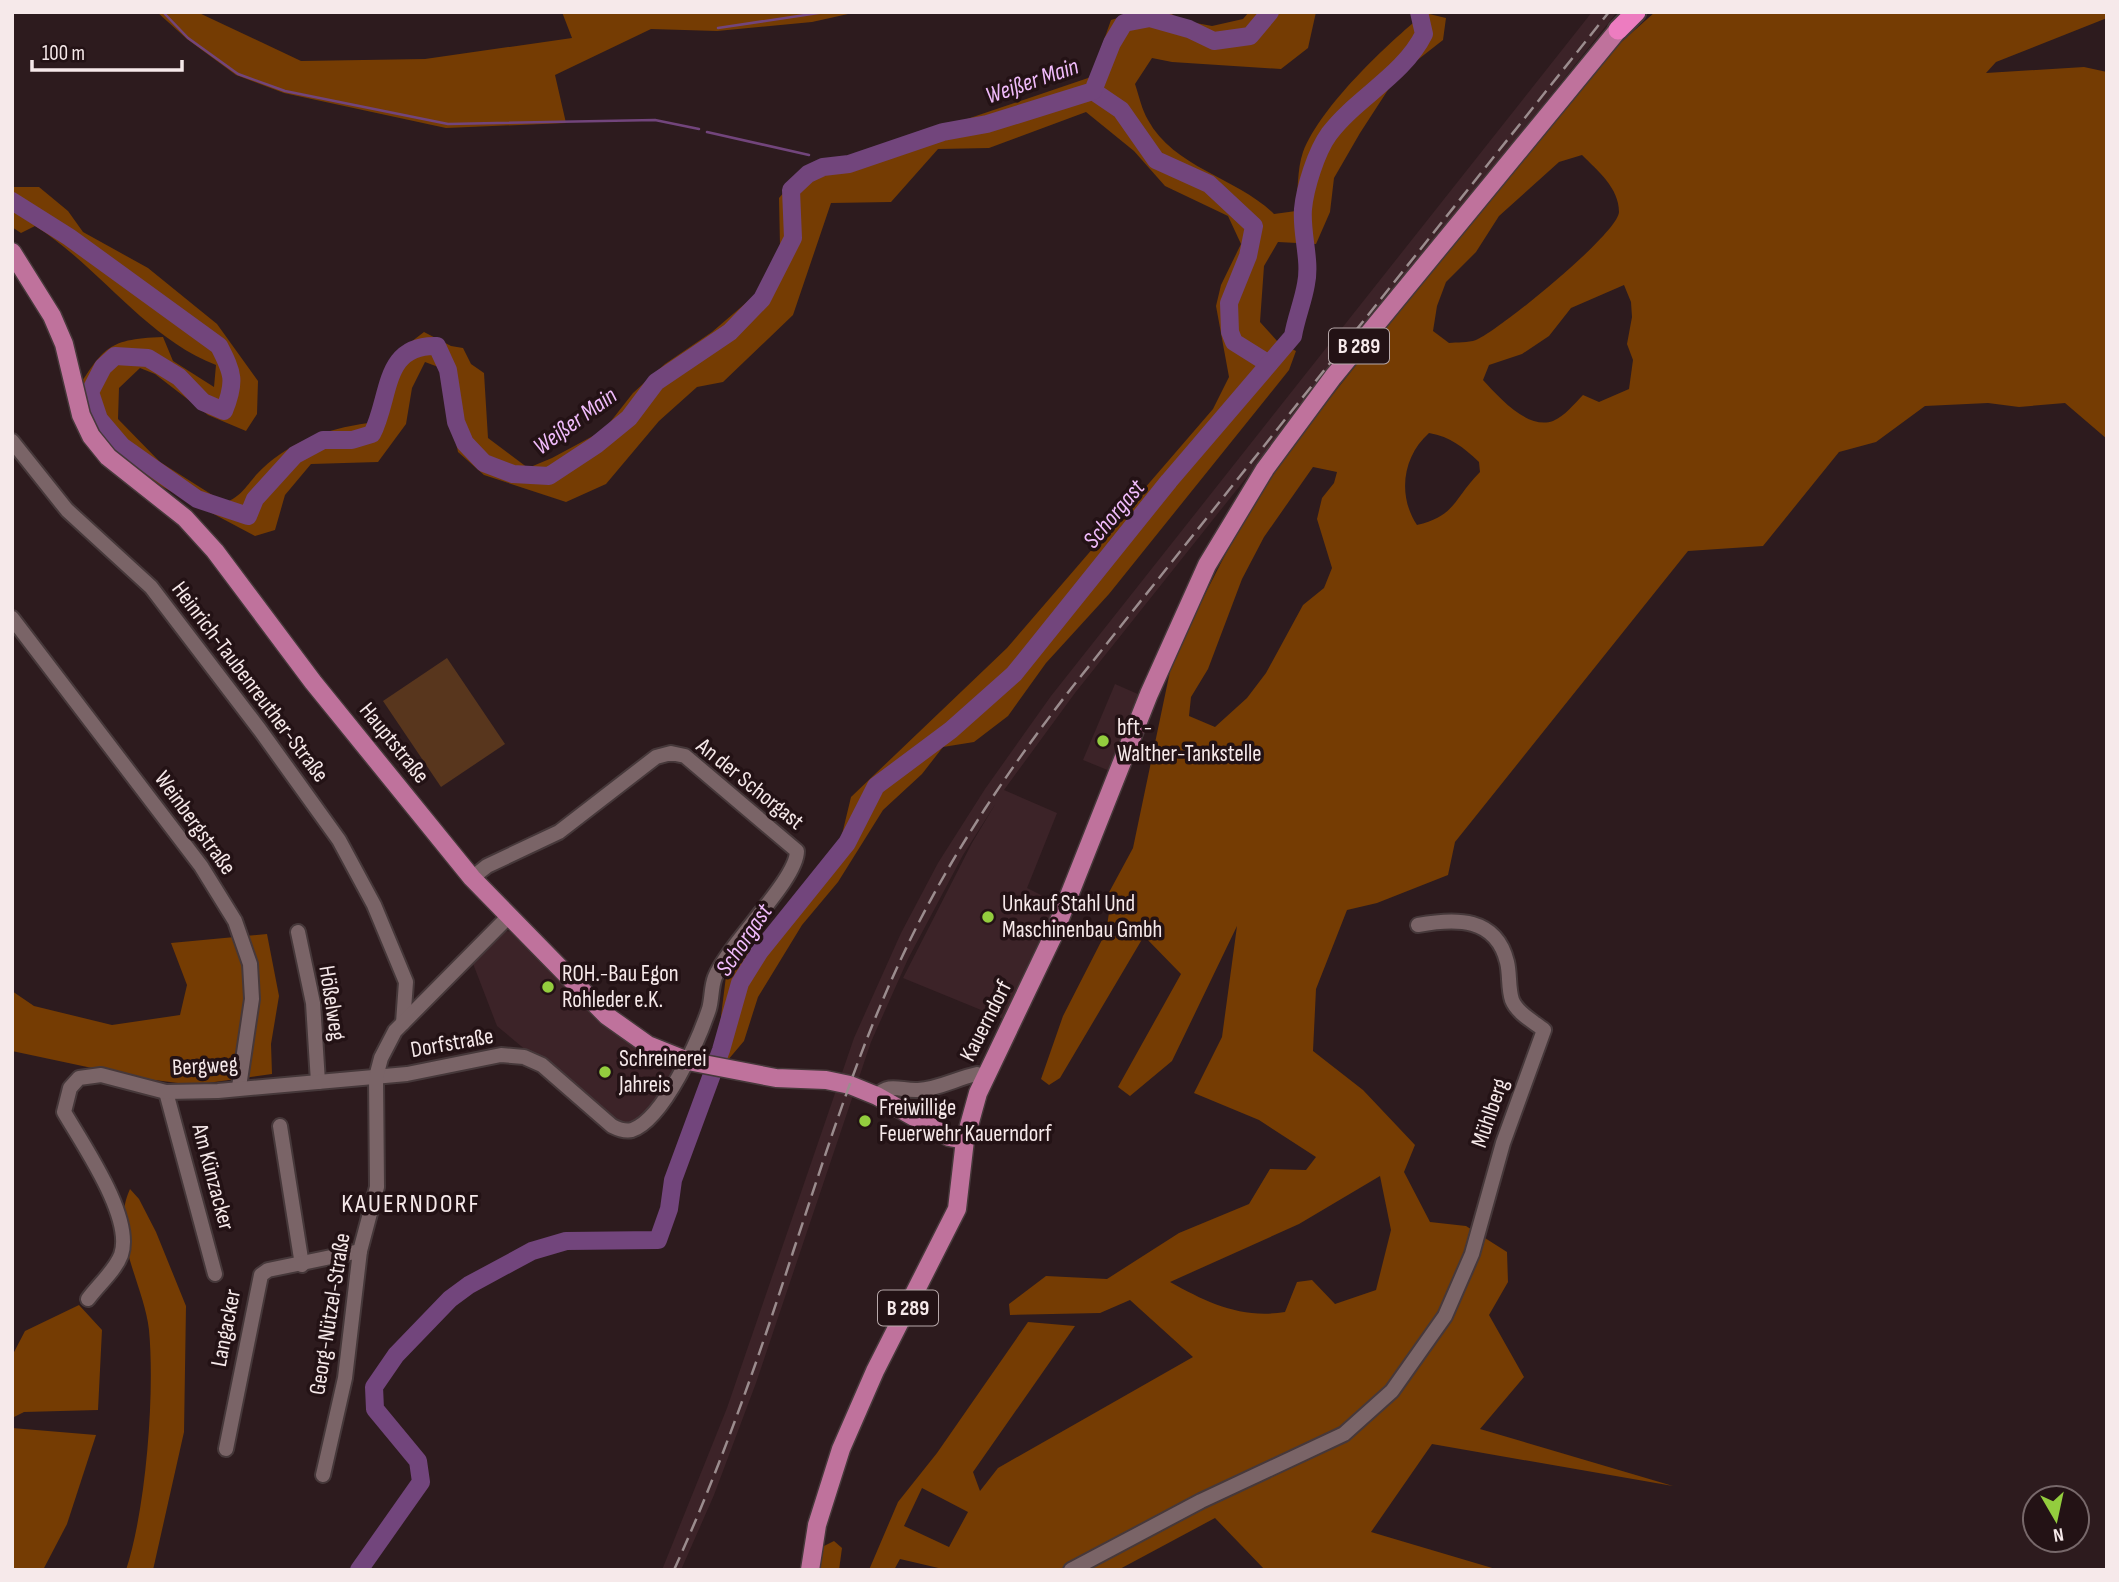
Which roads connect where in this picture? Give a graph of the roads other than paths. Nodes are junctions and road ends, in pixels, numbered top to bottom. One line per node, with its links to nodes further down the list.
1 (1636, 12): 2 (highway, B 289)
2 (1618, 30): 15 (main road, Kauerndorf / B 289)
3 (12, 252): 6 (main road, Hauptstraße)
4 (12, 441): 10 (street, Heinrich-Taubenreuther-Straße)
5 (12, 618): 17 (street, Weinbergstraße)
6 (472, 878): 7 (main road, Hauptstraße); 13 (street, An der Schorgast)
7 (509, 917): 11 (street); 13 (main road, Hauptstraße)
8 (1418, 925): 29 (street, Mühlberg)
9 (298, 932): 16 (street, Hößelweg)
10 (407, 982): 11 (street); 12 (street, Heinrich-Taubenreuther-Straße)
11 (438, 988): 12 (street)
12 (403, 1023): 14 (street)
13 (694, 1063): 14 (street, Dorfstraße); 19 (main road, Hauptstraße)
14 (376, 1077): 16 (street, Bergweg); 22 (street, Georg-Nützel-Straße)
15 (985, 1078): 19 (street); 21 (main road, Kauerndorf / B 289)
16 (318, 1082): 17 (street, Bergweg)
17 (239, 1087): 18 (street, Bergweg)
18 (166, 1092): 24 (street, Am Künzacker); 25 (street, Bergweg)
19 (877, 1096): 21 (main road, Hauptstraße)
20 (280, 1126): 23 (street)
21 (965, 1140): 28 (main road, Kauerndorf / B 289)
22 (360, 1251): 23 (street, Langacker); 27 (street, Georg-Nützel-Straße)
23 (302, 1265): 26 (street, Langacker)
24 (215, 1274)
25 (88, 1298)
26 (226, 1449)
27 (323, 1475)
28 (810, 1570)
29 (1071, 1570)

